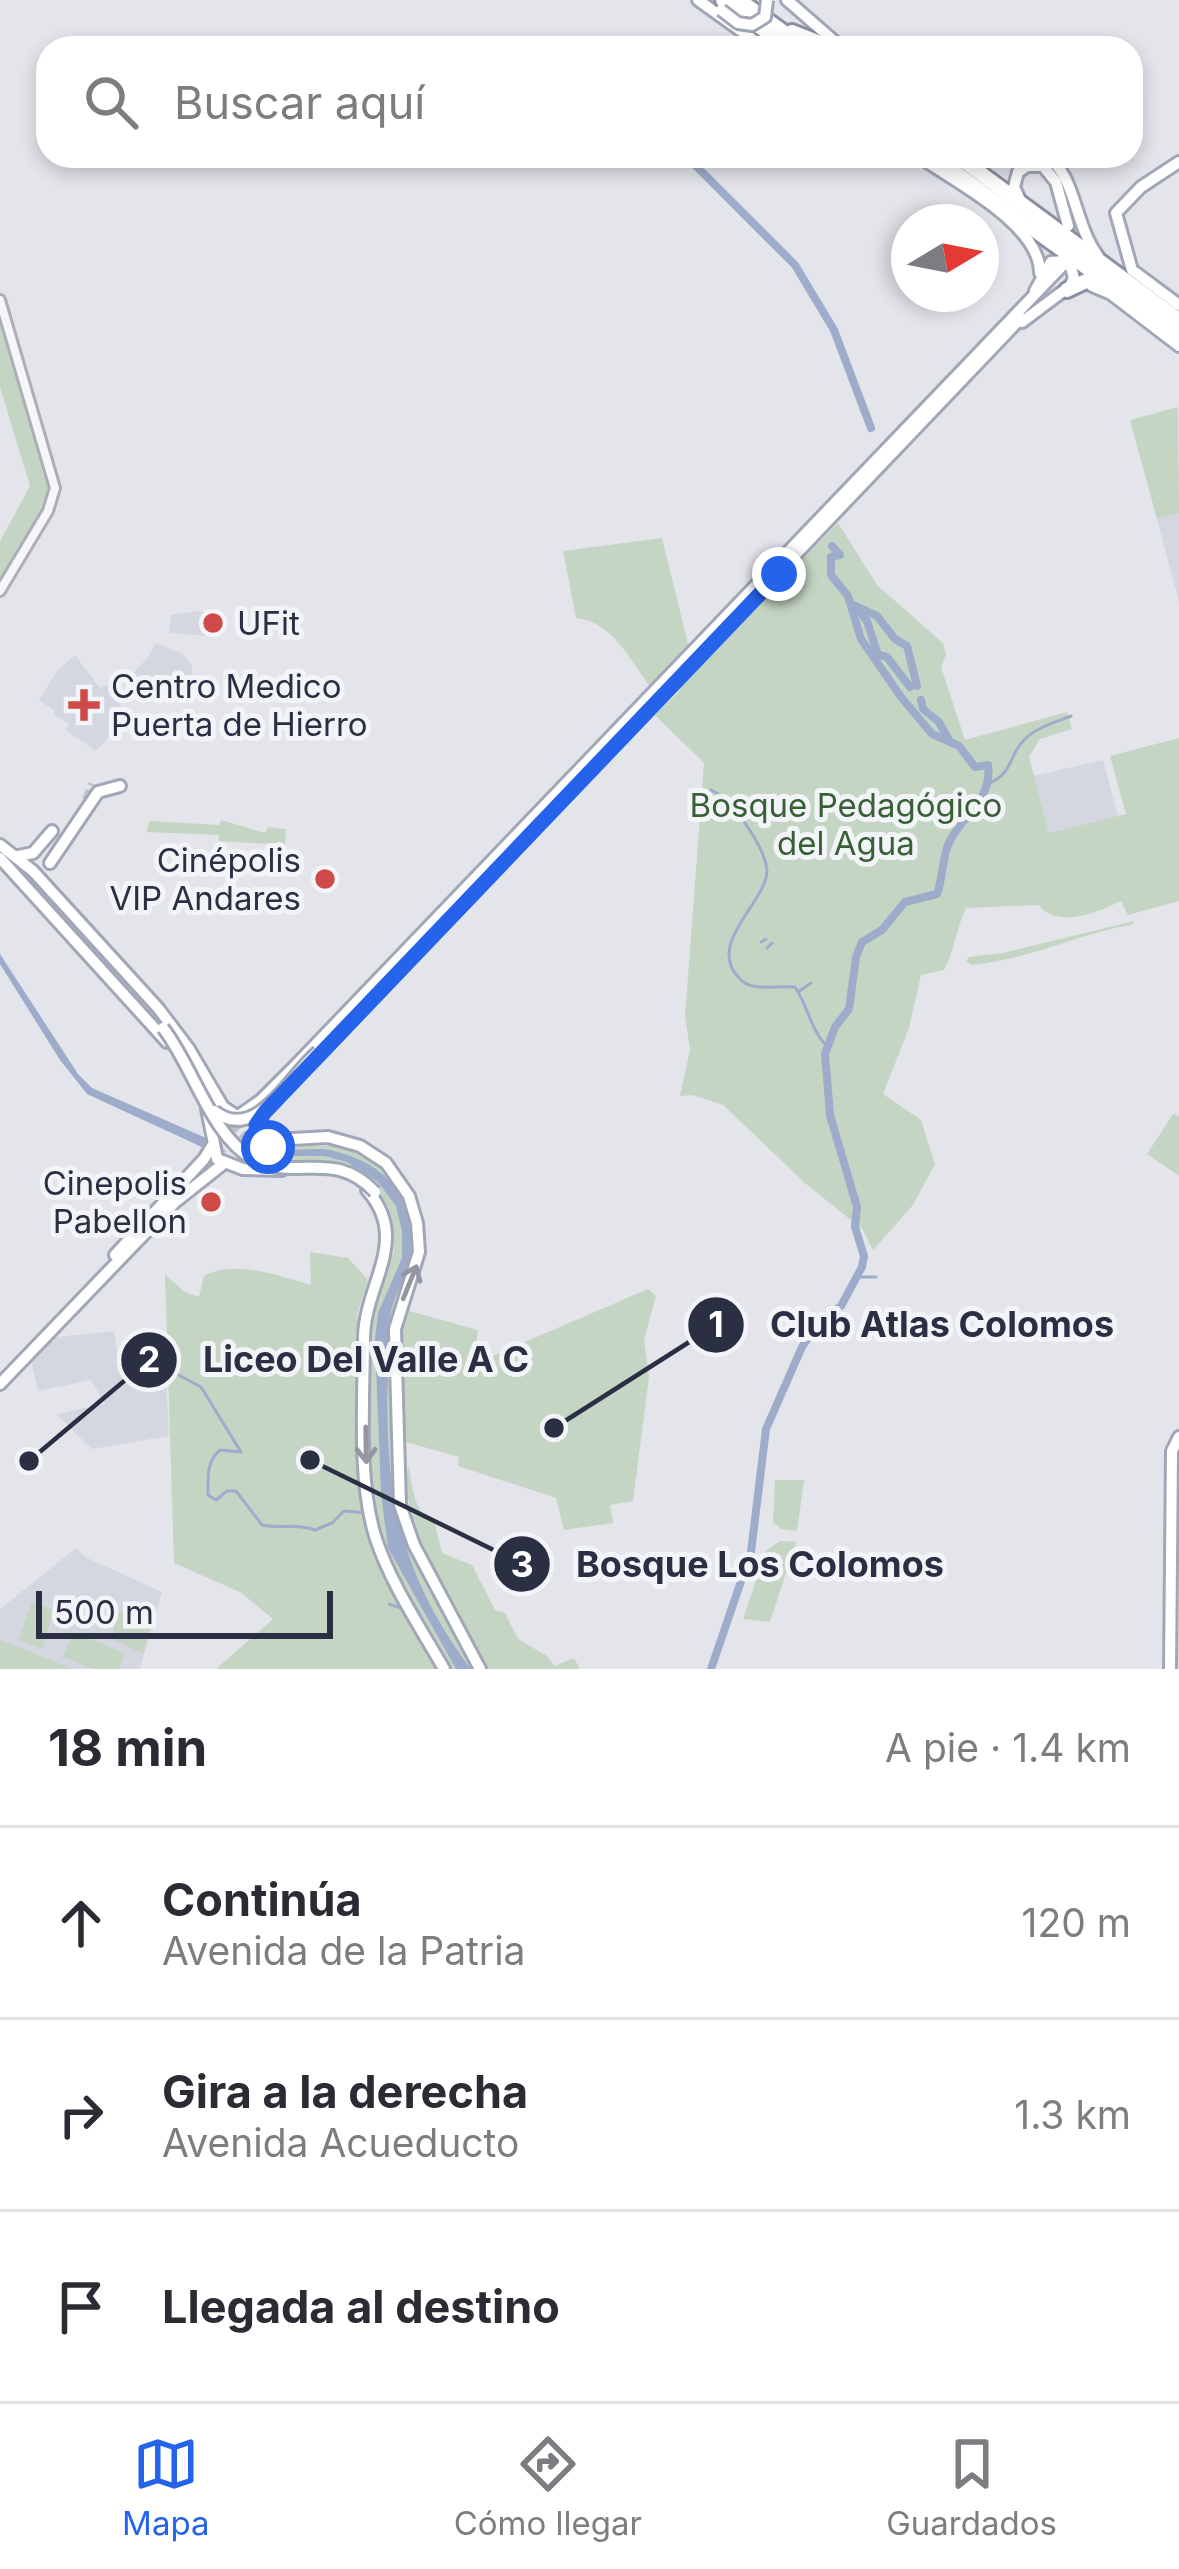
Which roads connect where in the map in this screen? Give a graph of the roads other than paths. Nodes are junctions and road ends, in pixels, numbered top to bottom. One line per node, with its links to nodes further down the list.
1 (703, 0): 5 (main road); 7 (main road)
2 (739, 0): 6 (highway)
3 (787, 0): 12 (main road)
4 (761, 3): 5 (main road, bridge)
5 (722, 5): 8 (highway); 9 (highway)
6 (777, 26): 10 (highway); 11 (highway)
7 (752, 36)
8 (756, 36)
9 (770, 36)
10 (790, 36)
11 (802, 36)
12 (827, 36)
13 (1179, 165): 30 (main road)
14 (935, 168): 21 (main road)
15 (951, 168): 22 (highway)
16 (971, 168): 22 (highway)
17 (1025, 168): 22 (main road)
18 (1044, 168): 19 (main road)
19 (1053, 168)
20 (1058, 168): 23 (main road)
21 (961, 186): 22 (highway); 26 (main road)
22 (1024, 214): 23 (highway); 24 (highway)
23 (1107, 267): 30 (highway)
24 (1111, 284): 25 (highway); 30 (highway)
25 (1067, 290): 26 (main road); 28 (main road)
26 (1033, 293): 29 (main road)
27 (0, 300): 34 (street)
28 (1049, 300): 30 (main road); 31 (main road)
29 (1012, 319): 31 (main road); 35 (main road)
30 (1179, 327)
31 (998, 345): 32 (main road)
32 (872, 477): 33 (main road); 33 (main road)
33 (848, 502): 35 (main road)
34 (0, 591)
35 (720, 629): 42 (main road); 44 (main road)
36 (120, 785): 37 (main road)
37 (87, 800)
38 (52, 831): 40 (main road)
39 (0, 851): 40 (main road); 41 (main road)
40 (16, 860): 43 (main road)
41 (140, 1008): 43 (main road); 43 (main road, bridge)
42 (322, 1050): 43 (main road, bridge); 45 (main road)
43 (215, 1109): 44 (main road); 47 (main road); 52 (main road, bridge)
44 (238, 1114): 45 (main road); 47 (main road)
45 (256, 1128): 46 (main road); 48 (main road)
46 (289, 1141): 49 (main road); 59 (main road, one-way to 46)
47 (212, 1143): 48 (main road); 51 (main road)
48 (226, 1164): 49 (main road); 53 (main road)
49 (289, 1170): 52 (main road)
50 (195, 1176): 51 (main road)
51 (114, 1256): 55 (main road)
52 (375, 1287): 58 (main road, one-way to 58)
53 (15, 1369): 54 (main road); 55 (main road)
54 (29, 1372)
55 (0, 1379)
56 (1179, 1441): 57 (main road)
57 (1175, 1470): 60 (main road)
58 (447, 1669)
59 (478, 1669)
60 (1173, 1669)

